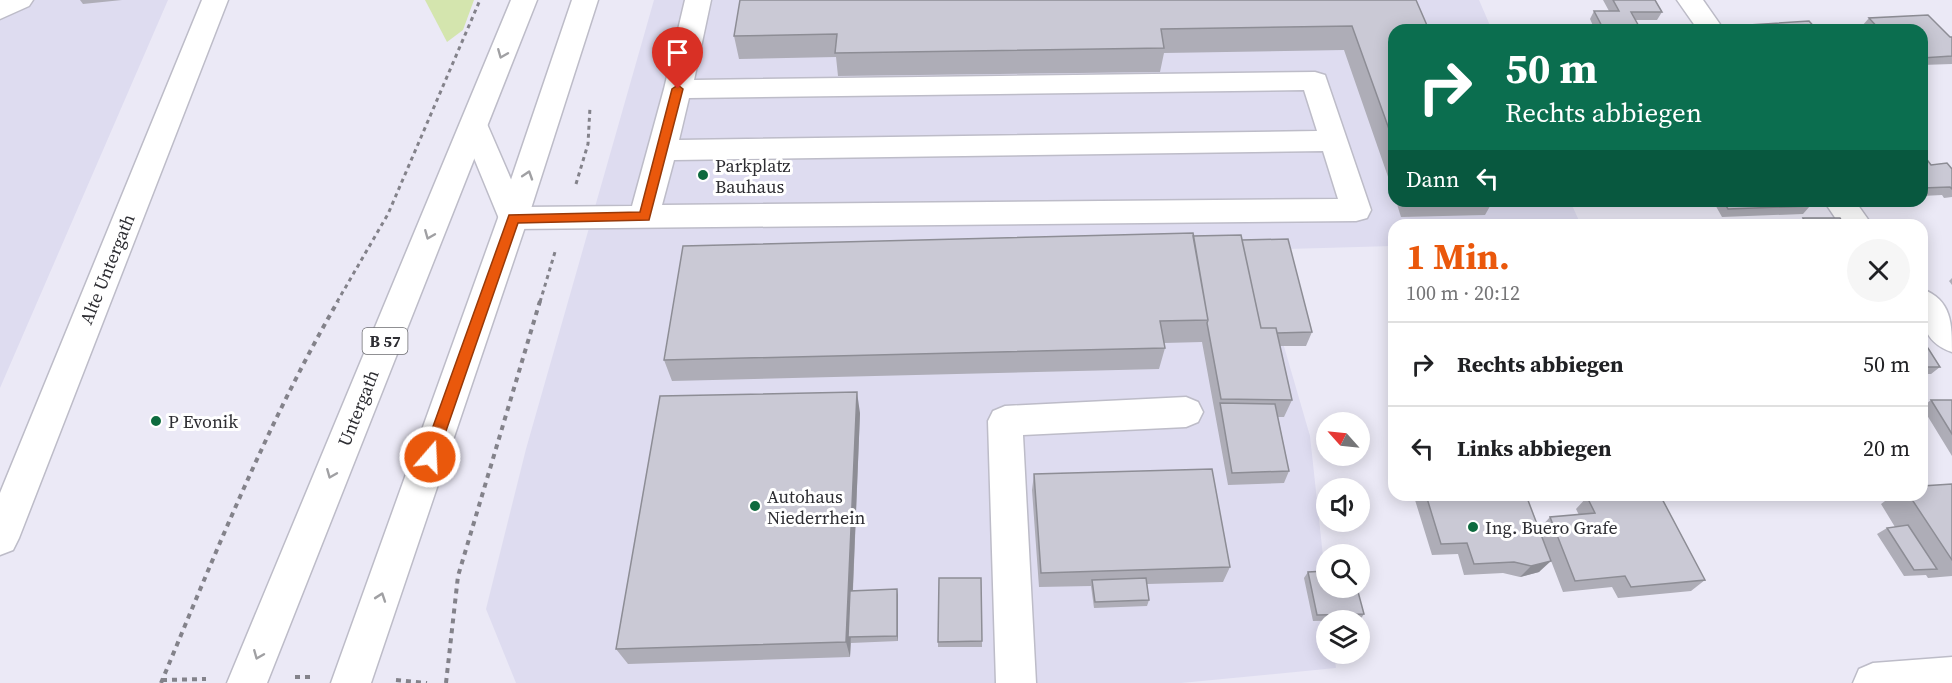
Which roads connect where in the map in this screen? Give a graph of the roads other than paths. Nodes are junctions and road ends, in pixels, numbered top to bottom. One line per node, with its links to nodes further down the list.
1 (20, 0): 7 (main road)
2 (215, 0): 18 (main road, Alte Untergath)
3 (524, 0): 10 (main road, Untergath / B 57, one-way to 10)
4 (585, 0): 14 (main road, one-way to 4)
5 (699, 0): 9 (main road)
6 (1690, 0): 8 (main road)
7 (0, 11)
8 (1707, 24)
9 (678, 89): 11 (main road); 12 (main road)
10 (474, 124): 14 (main road); 20 (main road, Untergath / B 57, one-way to 20)
11 (1334, 141): 12 (main road); 13 (main road)
12 (663, 150): 13 (main road)
13 (645, 217): 14 (main road)
14 (513, 218): 21 (main road, one-way to 14)
15 (1928, 309): 16 (main road)
16 (1952, 339)
17 (1186, 412): 22 (main road)
18 (0, 538)
19 (1952, 677): 23 (main road)
20 (247, 683)
21 (351, 683)
22 (1016, 683)
23 (1873, 683)

